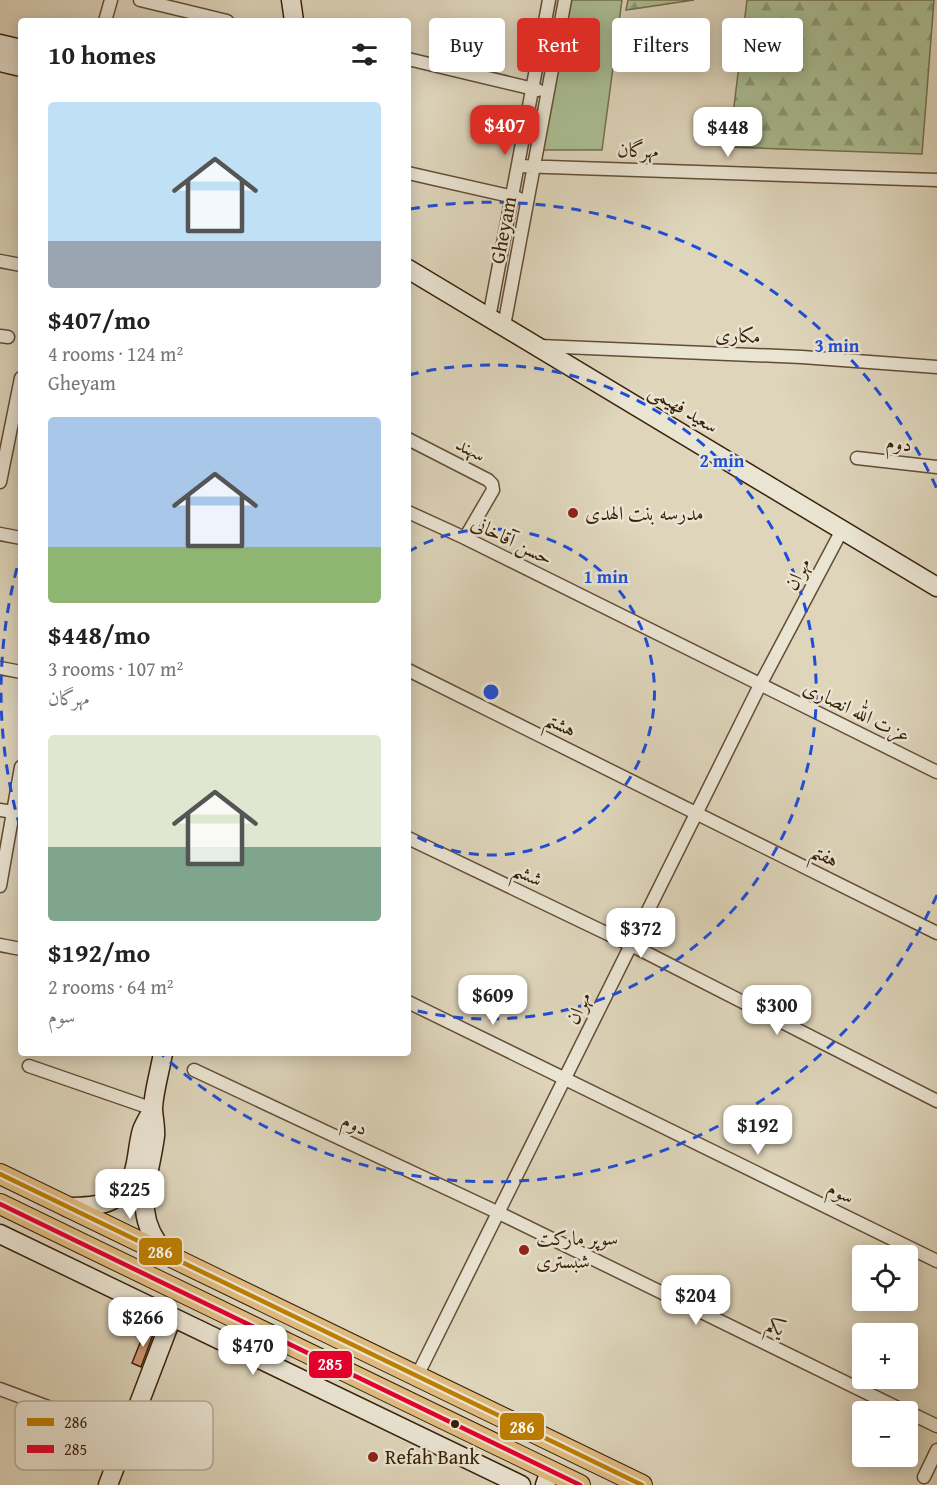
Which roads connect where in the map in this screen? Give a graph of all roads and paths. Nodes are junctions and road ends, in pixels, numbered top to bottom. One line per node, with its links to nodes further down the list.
1 (111, 0): 6 (street)
2 (140, 0): 7 (street)
3 (291, 0): 8 (main road)
4 (549, 0): 14 (street, Gheyam)
5 (565, 0): 15 (street, Gheyam)
6 (106, 18)
7 (215, 18)
8 (294, 18)
9 (0, 44): 10 (main road)
10 (18, 48)
11 (411, 60): 14 (street)
12 (0, 62): 13 (main road)
13 (18, 66)
14 (532, 88): 15 (street); 16 (street, Gheyam)
15 (548, 92): 17 (street, Gheyam)
16 (518, 166): 17 (street, مهرگان); 20 (street, Gheyam)
17 (534, 166): 19 (street, مهرگان); 21 (street, Gheyam)
18 (411, 174): 20 (street)
19 (937, 180)
20 (512, 197): 21 (street); 25 (street, Gheyam)
21 (528, 200): 25 (street, Gheyam)
22 (0, 261): 23 (street)
23 (18, 264)
24 (411, 271): 25 (main road, سعید فهیمی)
25 (497, 322): 26 (main road, سعید فهیمی)
26 (537, 345): 27 (street, مکاری); 34 (main road, سعید فهیمی)
27 (937, 367)
28 (18, 401): 32 (street)
29 (411, 441): 37 (street, سهند)
30 (857, 458): 31 (street, دوم)
31 (937, 467)
32 (0, 483)
33 (411, 513): 37 (street, حسن آقاخانی)
34 (842, 530): 38 (main road, سعید فهیمی); 42 (street, مهران)
35 (0, 534): 36 (street)
36 (18, 537)
37 (465, 538): 42 (street, حسن آقاخانی)
38 (937, 587)
39 (0, 668): 40 (street)
40 (18, 671)
41 (411, 671): 46 (street, هشتم)
42 (760, 685): 43 (street, عزت الله انصاری); 46 (street, مهران)
43 (937, 772)
44 (0, 810): 45 (street)
45 (17, 813): 48 (street)
46 (696, 813): 49 (street, هفتم); 51 (street, مهران)
47 (411, 838): 51 (street, ششم)
48 (0, 886)
49 (937, 933)
50 (0, 945): 52 (street)
51 (631, 945): 57 (street, مهران); 58 (street, ششم)
52 (18, 948)
53 (411, 1003): 57 (street, سوم)
54 (162, 1056): 59 (main road)
55 (29, 1066): 59 (street)
56 (194, 1070): 64 (street, دوم)
57 (566, 1078): 64 (street, مهران); 67 (street, سوم)
58 (937, 1101)
59 (153, 1109): 61 (main road)
60 (0, 1174): 63 (main road)
61 (135, 1191): 63 (main road); 66 (main road)
62 (0, 1204): 79 (main road)
63 (67, 1208): 66 (main road)
64 (499, 1213): 69 (street, مهران); 73 (street, یکم)
65 (0, 1234): 68 (main road)
66 (166, 1254): 69 (main road)
67 (937, 1261)
68 (172, 1317): 72 (main road); 81 (main road)
69 (417, 1376): 83 (main road)
70 (0, 1389): 71 (street)
71 (32, 1401)
72 (140, 1401)
73 (884, 1401)
74 (918, 1417): 75 (street, یکم)
75 (937, 1426)
76 (937, 1450): 78 (street)
77 (114, 1470): 80 (main road)
78 (924, 1477)
79 (548, 1478): 82 (main road)
80 (108, 1485)
81 (521, 1485)
82 (580, 1485)
83 (642, 1485)

